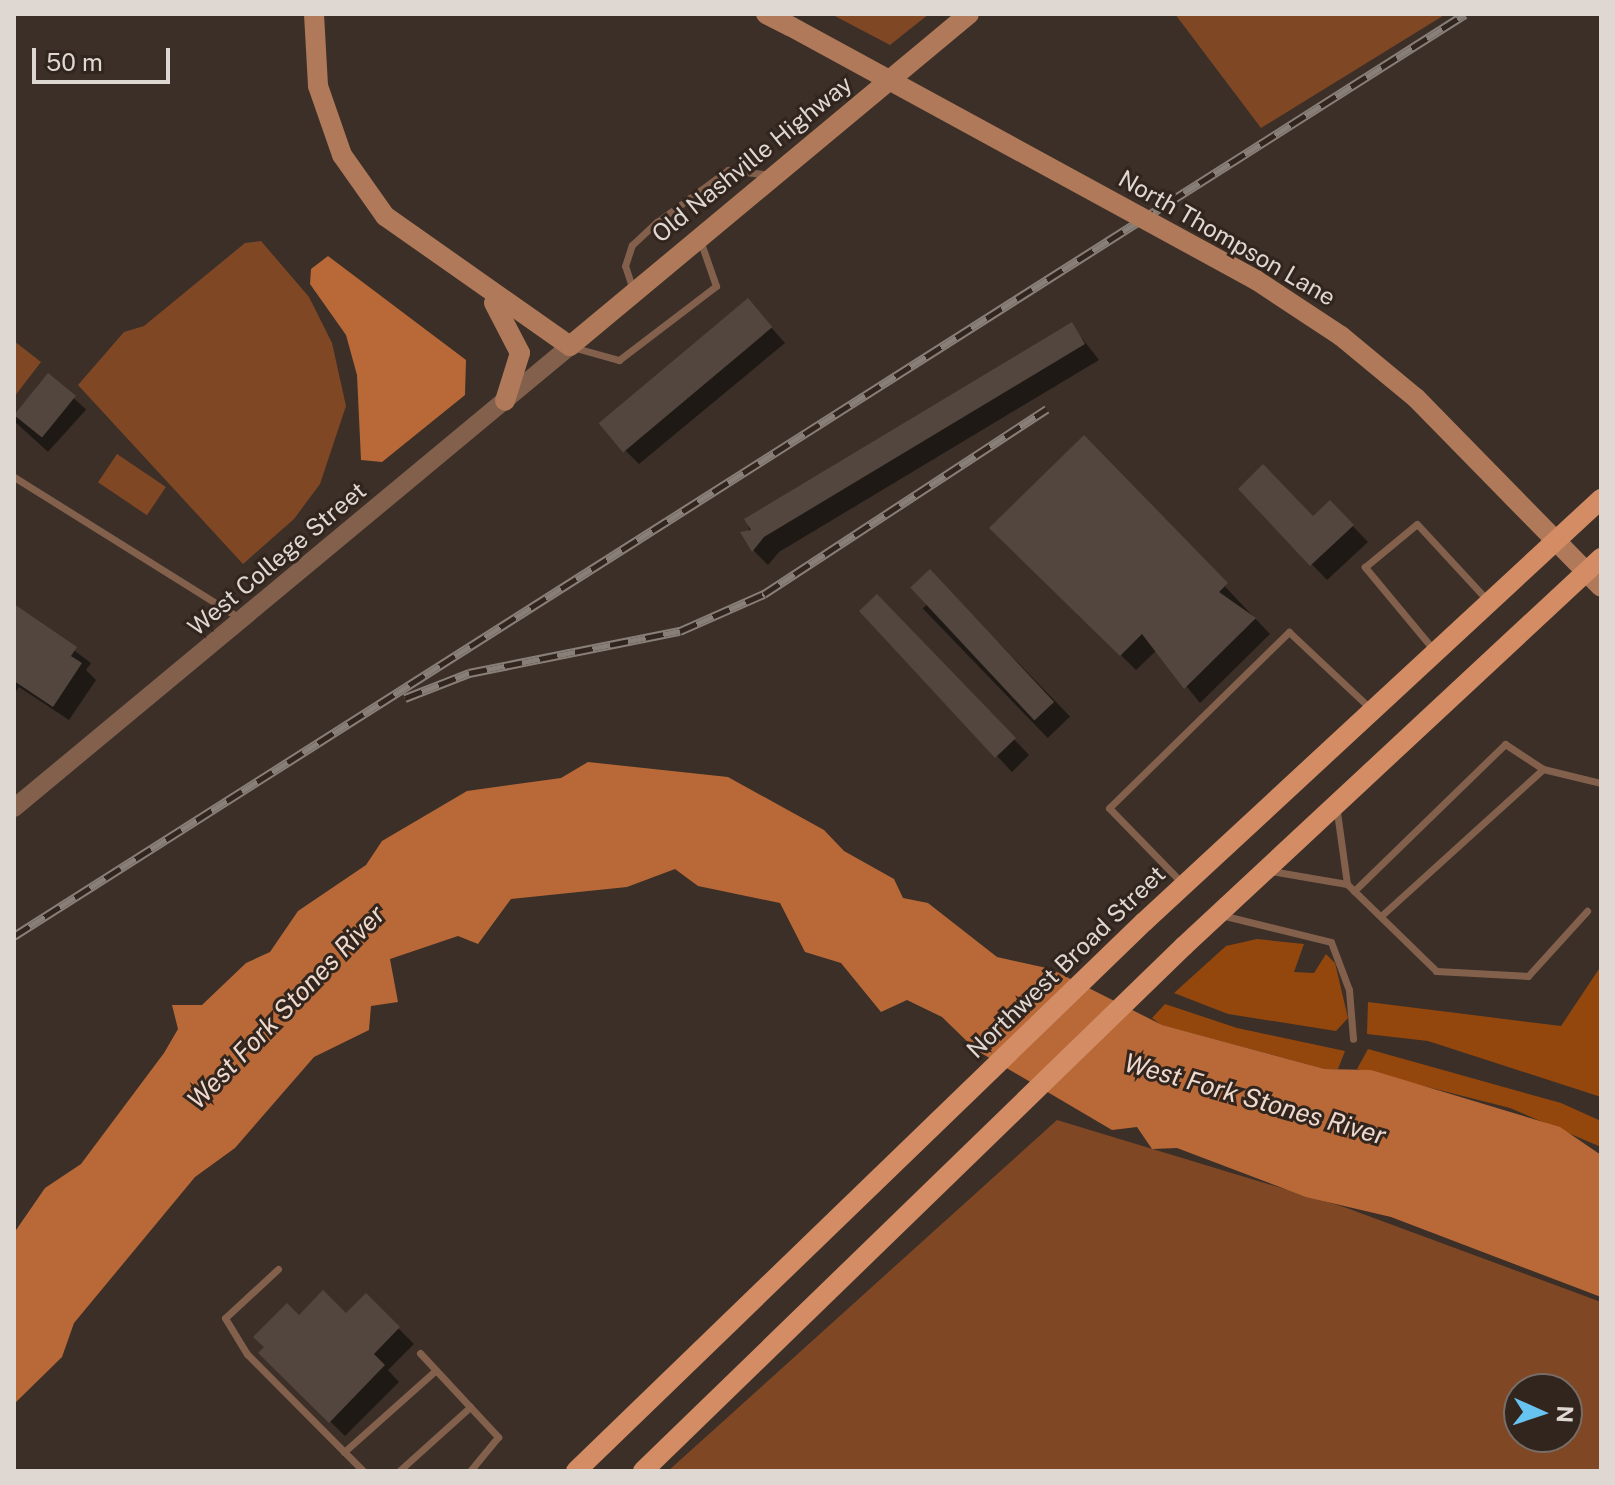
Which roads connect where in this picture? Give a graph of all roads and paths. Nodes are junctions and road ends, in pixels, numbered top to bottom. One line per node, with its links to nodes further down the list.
1 (314, 14): 6 (main road)
2 (766, 14): 12 (main road, North Thompson Lane, bridge)
3 (969, 14): 4 (main road, Old Nashville Highway)
4 (773, 176): 5 (main road, Old Nashville Highway); 7 (lane)
5 (698, 237): 7 (main road, Old Nashville Highway); 8 (lane)
6 (482, 287): 8 (main road); 9 (main road)
7 (633, 290): 8 (main road, Old Nashville Highway)
8 (570, 346): 9 (street, West College Street)
9 (505, 401): 16 (street, West College Street)
10 (14, 477): 16 (lane)
11 (1601, 499): 12 (main road, Northwest Broad Street)
12 (1551, 544): 13 (main road, North Thompson Lane); 15 (main road, Northwest Broad Street)
13 (1593, 565): 14 (main road, North Thompson Lane); 24 (main road)
14 (1601, 587)
15 (1488, 601): 17 (main road, Northwest Broad Street); 17 (lane)
16 (241, 619): 25 (street, West College Street)
17 (1434, 651): 18 (main road, Northwest Broad Street)
18 (1372, 710): 35 (main road, Northwest Broad Street); 35 (lane)
19 (1543, 769): 20 (lane); 22 (lane); 36 (lane)
20 (1601, 783)
21 (1508, 784): 22 (lane)
22 (1517, 793): 26 (lane)
23 (1491, 800): 26 (lane)
24 (1338, 803): 33 (main road); 34 (lane)
25 (14, 808)
26 (1499, 809): 28 (lane)
27 (1471, 820): 28 (lane)
28 (1478, 828): 30 (lane)
29 (1457, 833): 30 (lane)
30 (1464, 841): 32 (lane)
31 (1440, 849): 32 (lane)
32 (1447, 857): 39 (lane)
33 (1264, 871): 34 (lane); 38 (main road)
34 (1347, 884): 36 (lane)
35 (1184, 885): 49 (main road, Northwest Broad Street)
36 (1354, 891): 39 (lane)
37 (1587, 911): 39 (lane)
38 (1219, 914): 40 (lane); 50 (main road)
39 (1381, 916)
40 (1353, 1039)
41 (278, 1269): 45 (lane)
42 (420, 1353): 43 (lane)
43 (436, 1370): 44 (lane); 45 (lane)
44 (470, 1407): 47 (lane); 48 (lane)
45 (344, 1452): 46 (lane)
46 (363, 1471)
47 (399, 1471)
48 (470, 1471)
49 (576, 1471)
50 (643, 1471)

